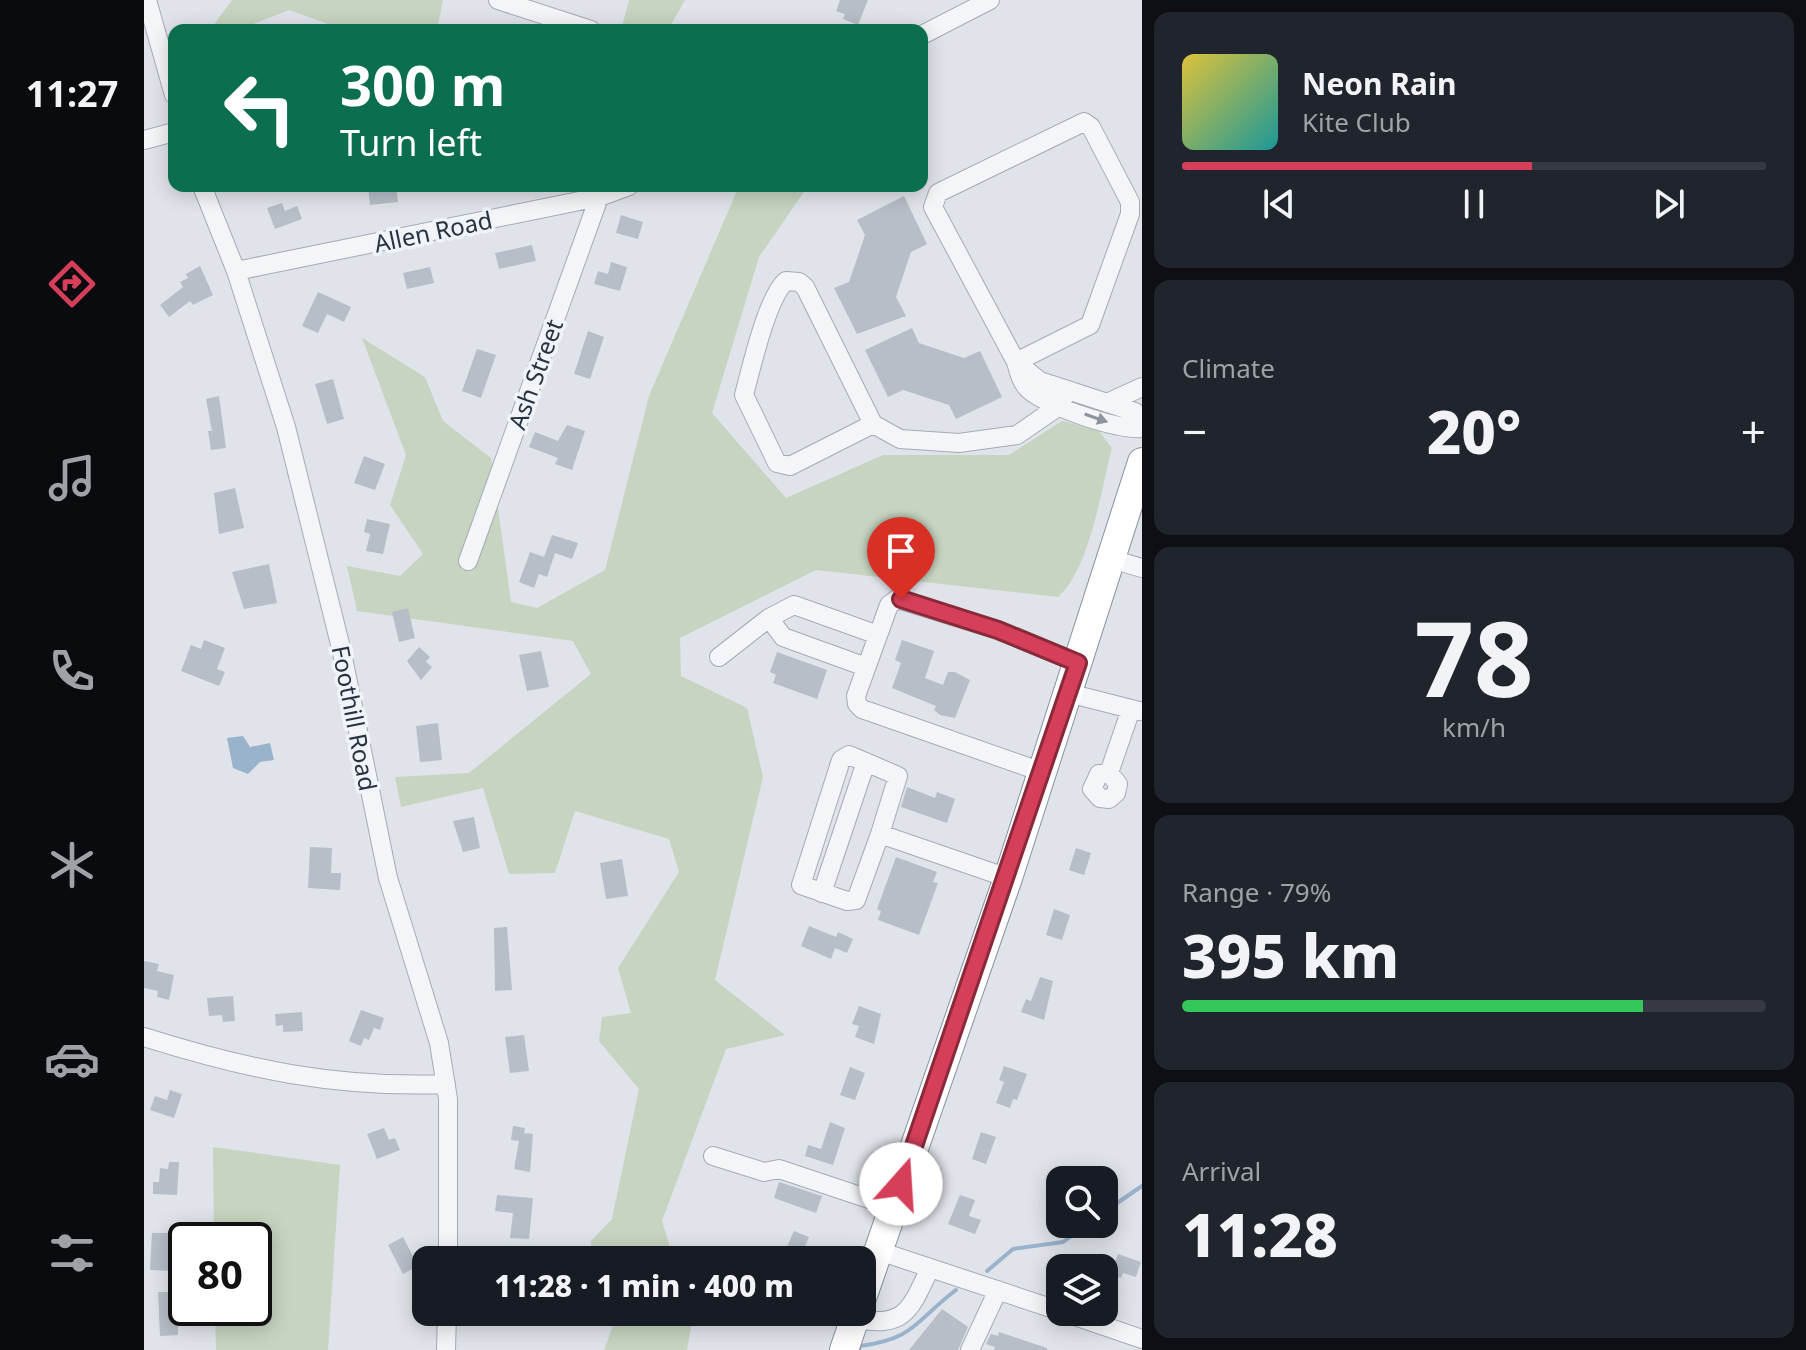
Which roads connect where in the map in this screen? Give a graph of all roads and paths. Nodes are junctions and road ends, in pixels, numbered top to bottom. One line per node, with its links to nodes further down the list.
1 (147, 0): 6 (street)
2 (498, 0): 4 (street)
3 (990, 0): 5 (street)
4 (572, 24)
5 (928, 32)
6 (168, 74)
7 (168, 134): 8 (street)
8 (144, 140)
9 (204, 192): 12 (street, Foothill Road)
10 (596, 192): 12 (street, Allen Road)
11 (601, 192): 22 (street, Ash Street)
12 (236, 271): 36 (street, Foothill Road)
13 (1016, 362): 13 (street); 15 (street)
14 (1142, 387): 16 (street)
15 (1064, 398): 16 (street); 18 (street); 19 (street, one-way to 19)
16 (1107, 403): 17 (street)
17 (1142, 418)
18 (873, 424): 18 (street)
19 (1142, 428)
20 (1142, 462): 21 (highway)
21 (1111, 559): 23 (street); 27 (highway)
22 (468, 561)
23 (1142, 568)
24 (769, 618): 25 (street); 26 (street); 28 (street)
25 (878, 635): 27 (street); 28 (street)
26 (719, 657)
27 (1078, 663): 29 (highway)
28 (866, 667): 31 (street)
29 (1068, 693): 30 (street); 31 (highway)
30 (1136, 710): 32 (street)
31 (1042, 772): 34 (highway)
32 (1109, 773)
33 (880, 834): 33 (street); 34 (street)
34 (1008, 878): 38 (highway)
35 (144, 1037): 36 (street)
36 (446, 1084): 39 (street, Foothill Road)
37 (713, 1156): 38 (street)
38 (893, 1207): 40 (highway)
39 (448, 1246)
40 (879, 1251): 41 (highway); 42 (street)
41 (876, 1259)
42 (930, 1268): 43 (street); 45 (street)
43 (998, 1290): 44 (street); 52 (street)
44 (1046, 1307)
45 (876, 1318)
46 (447, 1326): 50 (street)
47 (852, 1326): 51 (highway)
48 (1103, 1326): 49 (street)
49 (1142, 1339)
50 (446, 1350)
51 (844, 1350)
52 (970, 1350)

